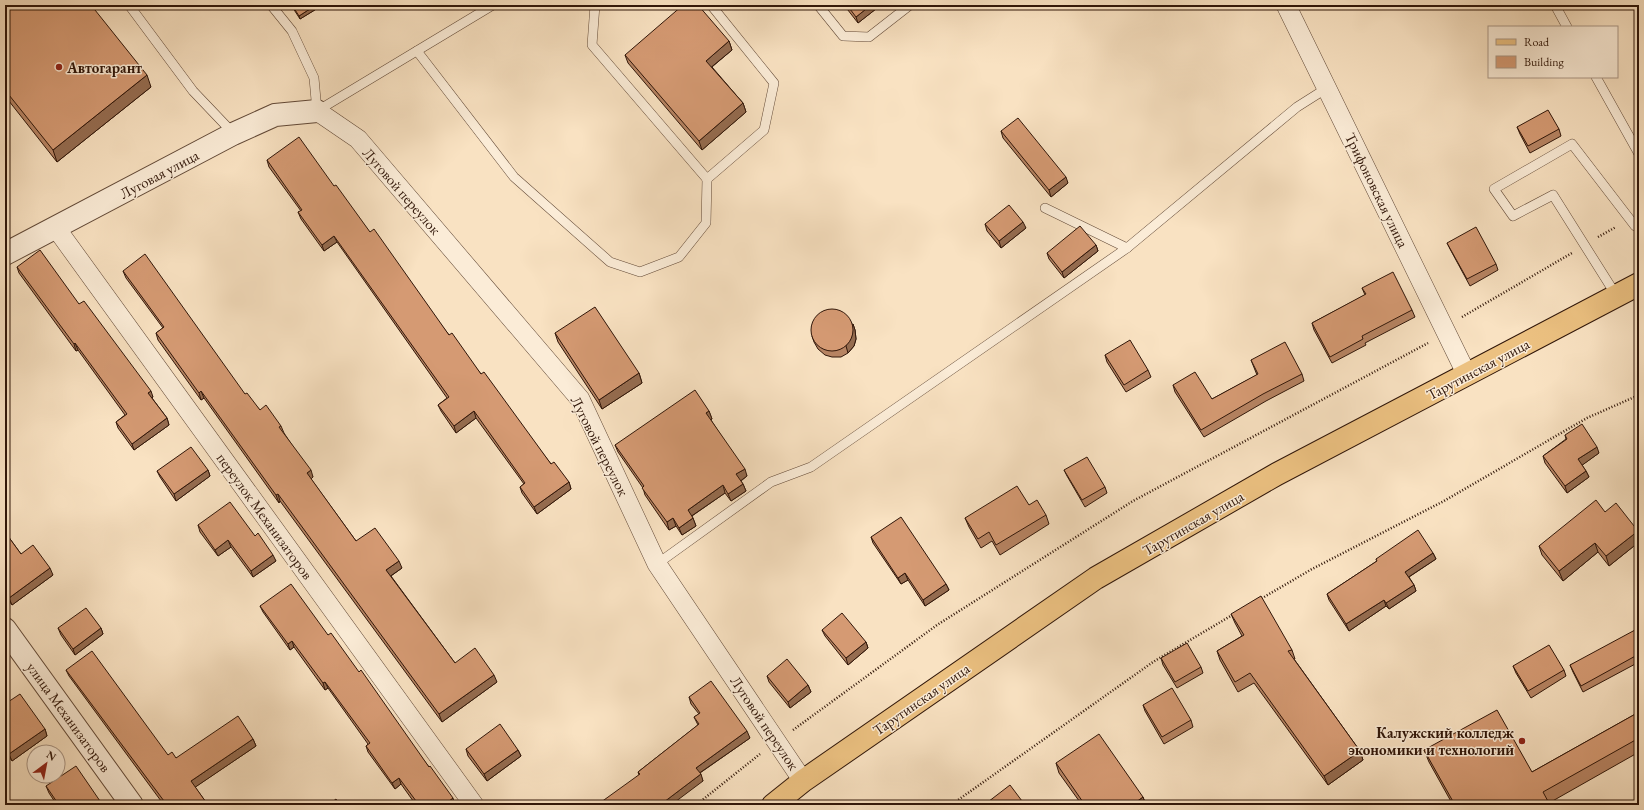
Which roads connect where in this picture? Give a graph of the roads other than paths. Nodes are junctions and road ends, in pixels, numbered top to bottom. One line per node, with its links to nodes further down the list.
1 (129, 5): 15 (lane)
2 (271, 5): 14 (lane)
3 (494, 5): 11 (lane)
4 (595, 5): 17 (lane)
5 (711, 5): 17 (lane)
6 (818, 5): 7 (lane)
7 (910, 5)
8 (1286, 5): 13 (street, Трифоновская улица)
9 (1555, 5): 10 (lane)
10 (1566, 26)
11 (417, 51): 14 (lane); 17 (lane)
12 (1597, 78): 16 (lane)
13 (1327, 88): 21 (lane); 25 (street, Трифоновская улица)
14 (318, 111): 15 (street, Луговая улица); 26 (street, Луговой переулок)
15 (234, 134): 20 (street, Луговая улица)
16 (1639, 154)
17 (707, 179)
18 (1045, 208): 21 (lane)
19 (1639, 226): 24 (lane)
20 (56, 228): 22 (street, Луговая улица); 30 (street, переулок Механизаторов)
21 (1127, 248): 26 (lane)
22 (5, 254)
23 (1639, 284): 24 (main road, Тарутинская улица)
24 (1616, 295): 25 (main road, Тарутинская улица)
25 (1467, 375): 28 (main road, Тарутинская улица)
26 (657, 564): 28 (street, Луговой переулок)
27 (5, 629): 29 (street, улица Механизаторов)
28 (803, 780): 31 (main road, Тарутинская улица)
29 (132, 805)
30 (474, 805)
31 (772, 805)

